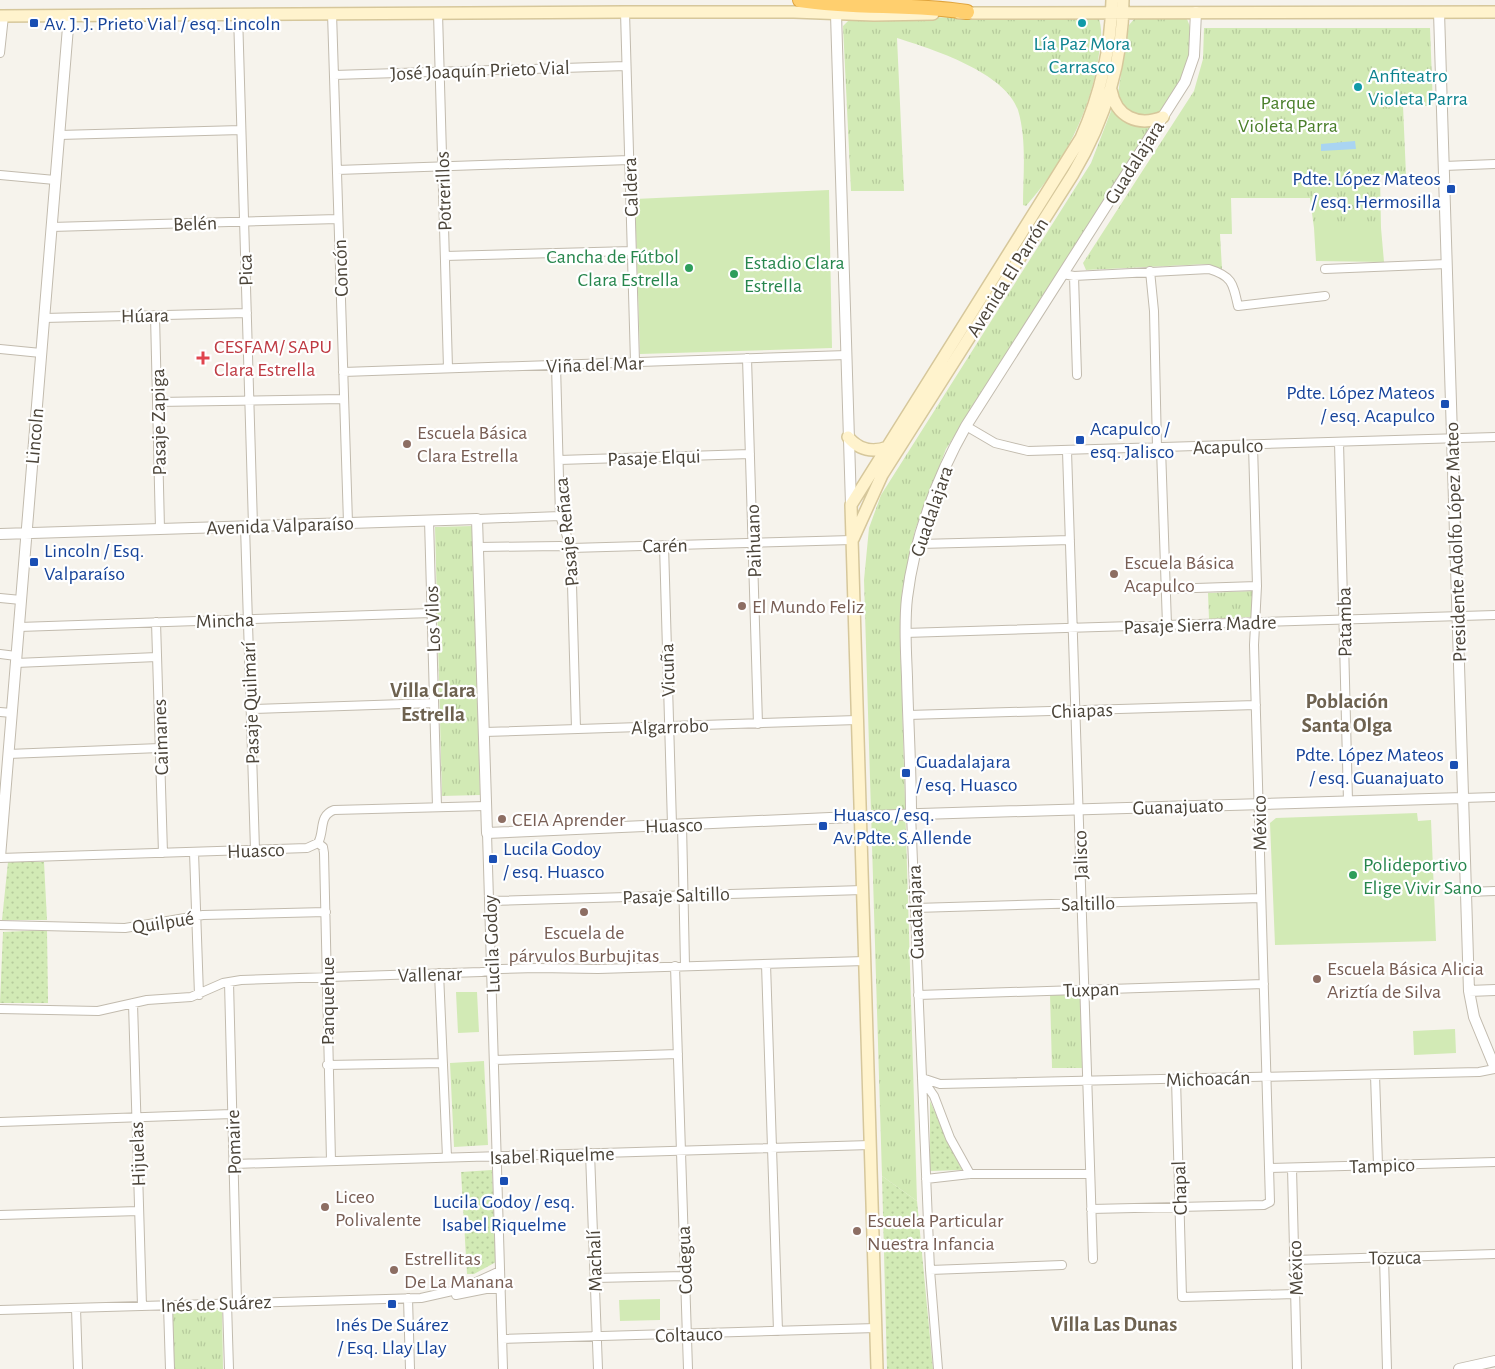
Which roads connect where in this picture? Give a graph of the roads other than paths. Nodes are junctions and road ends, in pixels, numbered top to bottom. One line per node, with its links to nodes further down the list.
1 (800, 0): 5 (highway)
2 (1118, 5): 5 (main road); 6 (main road); 18 (main road, Avenida El Parrón); 61 (main road, Avenida El Parrón)
3 (438, 12): 4 (main road); 9 (main road); 16 (street, Potrerillos)
4 (625, 12): 11 (main road); 15 (street, Caldera)
5 (967, 12): 11 (main road)
6 (1196, 12): 7 (main road); 19 (street, Guadalajara)
7 (1439, 12): 8 (main road); 25 (street, Presidente Adolfo López Mateo)
8 (1495, 12)
9 (332, 13): 10 (main road); 17 (street, Concón)
10 (238, 14): 12 (main road); 20 (street, Pica)
11 (836, 14): 45 (street)
12 (69, 15): 13 (main road); 21 (street, Lincoln)
13 (2, 16): 14 (street)
14 (0, 53)
15 (626, 66): 16 (street, José Joaquín Prieto Vial); 22 (street, Caldera)
16 (440, 72): 17 (street, José Joaquín Prieto Vial); 24 (street, Potrerillos)
17 (334, 75): 26 (street, Concón)
18 (1112, 90): 19 (main road); 75 (main road, Avenida El Parrón)
19 (1163, 117): 37 (street, Guadalajara)
20 (241, 130): 21 (street); 30 (street, Pica)
21 (59, 135): 28 (street, Lincoln)
22 (629, 160): 24 (street); 32 (street, Caldera)
23 (1495, 164): 25 (street)
24 (442, 166): 26 (street); 33 (street, Potrerillos)
25 (1444, 166): 34 (street, Presidente Adolfo López Mateo)
26 (337, 170): 29 (street, Concón)
27 (0, 175): 28 (street)
28 (55, 180): 31 (street, Lincoln)
29 (338, 219): 30 (street, Belén); 50 (street, Concón)
30 (244, 222): 31 (street, Belén); 40 (street, Pica)
31 (51, 227): 42 (street, Lincoln)
32 (632, 251): 33 (street); 47 (street, Caldera)
33 (445, 256): 49 (street, Potrerillos)
34 (1447, 264): 35 (street); 58 (street, Presidente Adolfo López Mateo)
35 (1325, 269)
36 (1150, 271): 38 (street); 39 (street); 62 (street)
37 (1063, 274): 38 (street); 55 (street, Guadalajara)
38 (1074, 276): 51 (street)
39 (1325, 296)
40 (247, 313): 41 (street, Húara); 53 (street, Pica)
41 (155, 315): 42 (street, Húara); 54 (street, Pasaje Zapiga)
42 (44, 318): 44 (street, Lincoln)
43 (0, 349): 44 (street)
44 (41, 353): 74 (street, Lincoln)
45 (846, 355): 46 (street, Viña del Mar); 56 (street)
46 (747, 358): 47 (street, Viña del Mar); 64 (street, Paihuano)
47 (635, 362): 48 (street, Viña del Mar)
48 (556, 365): 49 (street, Viña del Mar); 65 (street, Pasaje Reñaca)
49 (448, 368): 50 (street, Viña del Mar)
50 (343, 372): 52 (street, Concón)
51 (1077, 375)
52 (344, 399): 53 (street); 70 (street, Concón)
53 (250, 401): 54 (street); 71 (street, Pica)
54 (157, 402): 72 (street, Pasaje Zapiga)
55 (966, 426): 63 (street, Acapulco); 78 (street, Guadalajara)
56 (848, 437): 61 (main road); 66 (street)
57 (1495, 437): 58 (street, Acapulco)
58 (1452, 438): 59 (street, Acapulco); 88 (street, Presidente Adolfo López Mateo)
59 (1339, 442): 60 (street, Acapulco); 90 (street, Patamba)
60 (1252, 445): 62 (street, Acapulco); 82 (street, México)
61 (888, 447): 66 (main road, Avenida El Parrón)
62 (1159, 448): 63 (street, Acapulco); 83 (street)
63 (1067, 451): 76 (street, Jalisco)
64 (750, 454): 65 (street, Pasaje Elqui); 77 (street, Paihuano)
65 (559, 460): 67 (street, Pasaje Reñaca)
66 (851, 505): 75 (main road)
67 (560, 516): 68 (street, Avenida Valparaíso); 81 (street, Pasaje Reñaca)
68 (477, 519): 69 (street, Avenida Valparaíso); 80 (street, Lucila Godoy)
69 (428, 520): 70 (street, Avenida Valparaíso); 86 (street, Los Vilos)
70 (348, 523): 71 (street, Avenida Valparaíso)
71 (249, 526): 72 (street, Avenida Valparaíso); 89 (street, Pasaje Quilmarí)
72 (160, 529): 74 (street, Avenida Valparaíso)
73 (0, 534): 74 (street, Avenida Valparaíso)
74 (26, 534): 85 (street, Lincoln)
75 (852, 540): 77 (street, Carén); 107 (main road)
76 (1070, 540): 78 (street); 95 (street, Jalisco)
77 (753, 543): 79 (street, Carén); 108 (street, Paihuano)
78 (919, 544): 96 (street, Guadalajara)
79 (664, 545): 81 (street, Carén); 109 (street, Vicuña)
80 (478, 547): 81 (street, Carén); 111 (street, Lucila Godoy)
81 (572, 548): 110 (street, Pasaje Reñaca)
82 (1257, 586): 83 (street); 92 (street, México)
83 (1165, 589): 93 (street)
84 (0, 598): 85 (street)
85 (21, 600): 94 (street, Lincoln)
86 (431, 613): 89 (street, Mincha); 100 (street, Los Vilos)
87 (1495, 615): 88 (street, Pasaje Sierra Madre)
88 (1458, 616): 90 (street, Pasaje Sierra Madre); 116 (street, Presidente Adolfo López Mateo)
89 (248, 619): 91 (street, Mincha); 102 (street, Pasaje Quilmarí)
90 (1344, 620): 92 (street, Pasaje Sierra Madre); 117 (street, Patamba)
91 (156, 622): 94 (street, Mincha); 98 (street, Caimanes)
92 (1256, 622): 93 (street, Pasaje Sierra Madre); 101 (street, México)
93 (1166, 625): 95 (street, Pasaje Sierra Madre)
94 (19, 626): 99 (street, Lincoln)
95 (1073, 628): 96 (street, Pasaje Sierra Madre); 103 (street, Jalisco)
96 (905, 634): 106 (street, Guadalajara)
97 (0, 654): 99 (street)
98 (157, 657): 99 (street); 112 (street, Caimanes)
99 (16, 659): 105 (street, Lincoln)
100 (434, 703): 102 (street); 120 (street, Los Vilos)
101 (1256, 705): 103 (street, Chiapas); 118 (street, México)
102 (251, 709): 128 (street, Pasaje Quilmarí)
103 (1076, 710): 106 (street, Chiapas); 121 (street, Jalisco)
104 (0, 712): 105 (street)
105 (12, 713): 113 (street, Lincoln)
106 (908, 715): 122 (street, Guadalajara)
107 (857, 720): 108 (street, Algarrobo); 123 (main road)
108 (758, 724): 109 (street, Algarrobo)
109 (669, 726): 110 (street, Algarrobo); 124 (street, Vicuña)
110 (576, 729): 111 (street, Algarrobo)
111 (484, 732): 119 (street, Lucila Godoy)
112 (160, 748): 113 (street); 130 (street, Caimanes)
113 (8, 754): 114 (street, Lincoln)
114 (4, 768): 125 (street, Lincoln)
115 (1495, 797): 116 (street, Guanajuato)
116 (1463, 798): 117 (street, Guanajuato); 134 (street, Presidente Adolfo López Mateo)
117 (1348, 801): 118 (street, Guanajuato)
118 (1258, 804): 121 (street, Guanajuato); 136 (street, México)
119 (486, 806): 120 (street); 126 (street, Lucila Godoy)
120 (438, 807): 127 (street)
121 (1079, 809): 122 (street, Guanajuato); 138 (street, Jalisco)
122 (911, 814): 123 (street, Guanajuato); 139 (street, Guadalajara)
123 (860, 816): 124 (street, Huasco); 132 (main road)
124 (677, 825): 126 (street, Huasco); 135 (street, Vicuña)
125 (1, 832): 131 (street, Lincoln)
126 (487, 833): 137 (street, Lucila Godoy)
127 (318, 843): 128 (street, Huasco); 140 (street, Panquehue)
128 (255, 850): 129 (street, Huasco)
129 (194, 852): 130 (street, Huasco); 141 (street)
130 (163, 853): 131 (street, Huasco)
131 (0, 858)
132 (863, 890): 135 (street, Pasaje Saltillo); 143 (main road)
133 (1495, 891): 134 (street)
134 (1466, 892): 154 (street, Presidente Adolfo López Mateo)
135 (684, 895): 137 (street, Pasaje Saltillo); 146 (street, Vicuña)
136 (1261, 898): 138 (street, Saltillo); 151 (street, México)
137 (489, 901): 147 (street, Lucila Godoy)
138 (1082, 903): 139 (street, Saltillo); 152 (street, Jalisco)
139 (915, 908): 155 (street, Guadalajara)
140 (326, 912): 141 (street, Quilpué); 149 (street, Panquehue)
141 (196, 917): 142 (street, Quilpué); 156 (street)
142 (0, 925)
143 (865, 961): 144 (street, Vallenar); 172 (main road)
144 (766, 964): 146 (street, Vallenar); 173 (street)
145 (675, 966): 146 (street, Vallenar); 147 (street, Vallenar); 159 (street, Codegua)
146 (685, 966)
147 (491, 971): 148 (street, Vallenar); 160 (street, Lucila Godoy)
148 (438, 973): 149 (street, Vallenar); 161 (street)
149 (328, 977): 150 (street, Vallenar); 162 (street, Panquehue)
150 (229, 982): 156 (street, Vallenar); 169 (street, Pomaire)
151 (1264, 984): 152 (street, Tuxpan); 165 (street, México)
152 (1084, 990): 155 (street, Tuxpan); 168 (street, Jalisco)
153 (1495, 990): 154 (street)
154 (1469, 991): 163 (street, Presidente Adolfo López Mateo)
155 (918, 994): 166 (street, Guadalajara)
156 (199, 995): 157 (street, Vallenar)
157 (133, 1003): 158 (street, Vallenar); 170 (street, Hijuelas)
158 (0, 1009)
159 (678, 1054): 160 (street); 174 (street, Codegua)
160 (494, 1060): 176 (street, Lucila Godoy)
161 (443, 1063): 162 (street); 177 (street)
162 (327, 1065): 178 (street, Panquehue)
163 (1495, 1068): 164 (street, Michoacán)
164 (1375, 1075): 165 (street, Michoacán); 181 (street)
165 (1266, 1076): 167 (street, Michoacán); 182 (street, México)
166 (922, 1078): 168 (street, Michoacán); 184 (street, Guadalajara); 186 (street, Guadalajara)
167 (1176, 1079): 168 (street, Michoacán); 187 (street, Chapal)
168 (1087, 1082): 185 (street, Jalisco)
169 (232, 1114): 170 (street); 180 (street, Pomaire)
170 (136, 1117): 171 (street); 189 (street, Hijuelas)
171 (0, 1122)
172 (870, 1145): 173 (street, Isabel Riquelme); 210 (main road)
173 (772, 1148): 174 (street, Isabel Riquelme); 211 (street)
174 (680, 1150): 175 (street, Isabel Riquelme); 198 (street, Codegua)
175 (590, 1153): 176 (street, Isabel Riquelme); 199 (street, Machalí)
176 (497, 1156): 177 (street, Isabel Riquelme); 197 (street, Lucila Godoy)
177 (447, 1158): 178 (street, Isabel Riquelme)
178 (331, 1161): 180 (street, Isabel Riquelme)
179 (1495, 1162): 181 (street, Tampico)
180 (234, 1164): 205 (street, Pomaire)
181 (1378, 1165): 183 (street, Tampico)
182 (1269, 1168): 183 (street, Tampico); 187 (street, México)
183 (1292, 1168): 194 (street, México)
184 (970, 1174): 185 (street); 186 (street)
185 (1090, 1174): 188 (street, Jalisco)
186 (926, 1179): 196 (street, Guadalajara)
187 (1180, 1207): 188 (street); 201 (street, Chapal)
188 (1091, 1209): 193 (street, Jalisco)
189 (139, 1211): 190 (street); 207 (street, Hijuelas)
190 (0, 1215)
191 (1495, 1254): 192 (street, Tozuca)
192 (1384, 1257): 194 (street, Tozuca); 226 (street)
193 (1093, 1259)
194 (1294, 1260): 201 (street, México)
195 (1062, 1265): 196 (street)
196 (930, 1270): 224 (street, Guadalajara)
197 (500, 1271): 200 (street, Lucila Godoy); 202 (street, Inés de Suárez)
198 (685, 1276): 199 (street); 212 (street, Codegua)
199 (595, 1278): 213 (street, Machalí)
200 (501, 1289): 202 (street, Inés de Suárez); 214 (street, Lucila Godoy)
201 (1295, 1294): 225 (street, México)
202 (432, 1297): 203 (street, Inés de Suárez)
203 (408, 1298): 205 (street, Inés de Suárez); 219 (street)
204 (227, 1303): 205 (street, Inés de Suárez); 206 (street, Inés de Suárez); 218 (street)
205 (237, 1303)
206 (168, 1305): 207 (street, Inés de Suárez); 217 (street)
207 (142, 1306): 208 (street, Inés de Suárez)
208 (76, 1308): 209 (street, Inés de Suárez); 216 (street)
209 (0, 1310)
210 (876, 1328): 211 (street, Coltauco); 223 (main road)
211 (778, 1331): 212 (street, Coltauco)
212 (687, 1334): 213 (street, Coltauco); 222 (street, Codegua)
213 (597, 1336): 214 (street, Coltauco); 221 (street, Machalí)
214 (502, 1339): 220 (street, Lucila Godoy)
215 (1495, 1361): 227 (street)
216 (78, 1369)
217 (170, 1369)
218 (229, 1369)
219 (410, 1369)
220 (503, 1369)
221 (598, 1369)
222 (688, 1369)
223 (877, 1369)
224 (938, 1369)
225 (1298, 1369)
226 (1387, 1369)
227 (1459, 1369)

